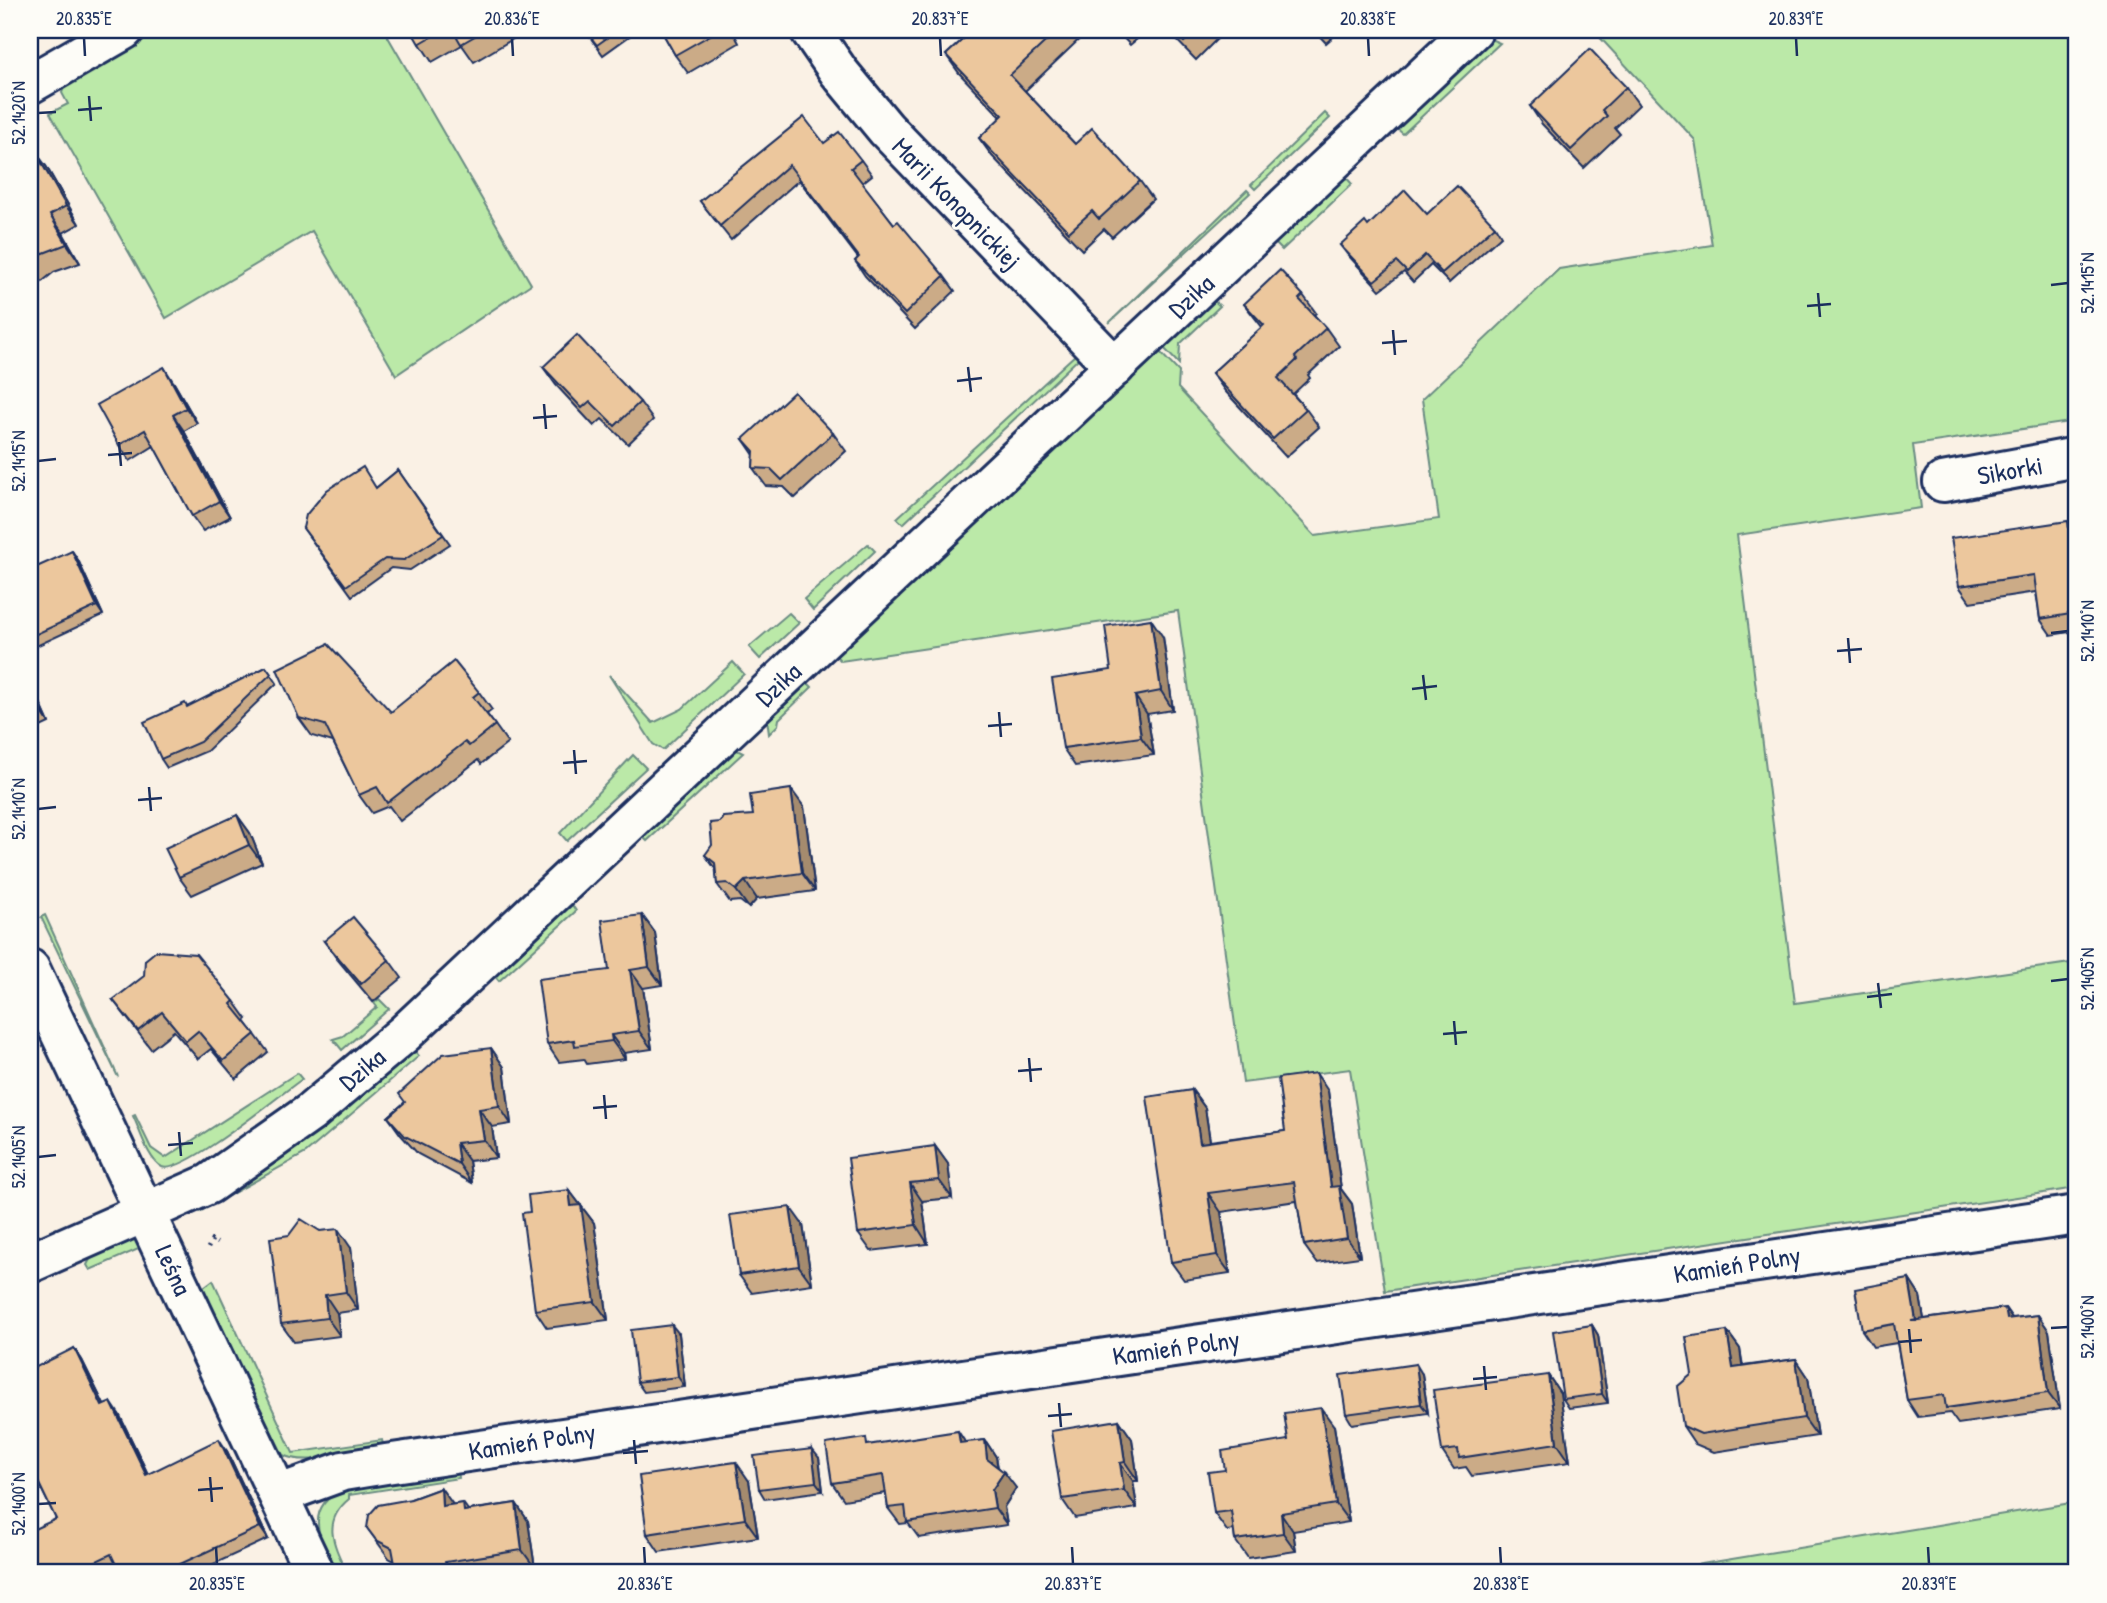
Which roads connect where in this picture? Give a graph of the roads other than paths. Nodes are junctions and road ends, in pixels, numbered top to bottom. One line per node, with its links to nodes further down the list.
1 (124, 30): 4 (street)
2 (810, 30): 5 (street, Marii Konopnickiej)
3 (1473, 30): 5 (street, Dzika)
4 (30, 84)
5 (1115, 368): 9 (street, Dzika)
6 (2077, 457): 7 (street, Sikorki)
7 (1943, 482)
8 (30, 969): 9 (street, Leśna)
9 (146, 1211): 11 (street, Dzika); 12 (street, Leśna)
10 (2077, 1215): 12 (street, Kamień Polny)
11 (30, 1263)
12 (279, 1494): 13 (street, Leśna)
13 (315, 1573)

